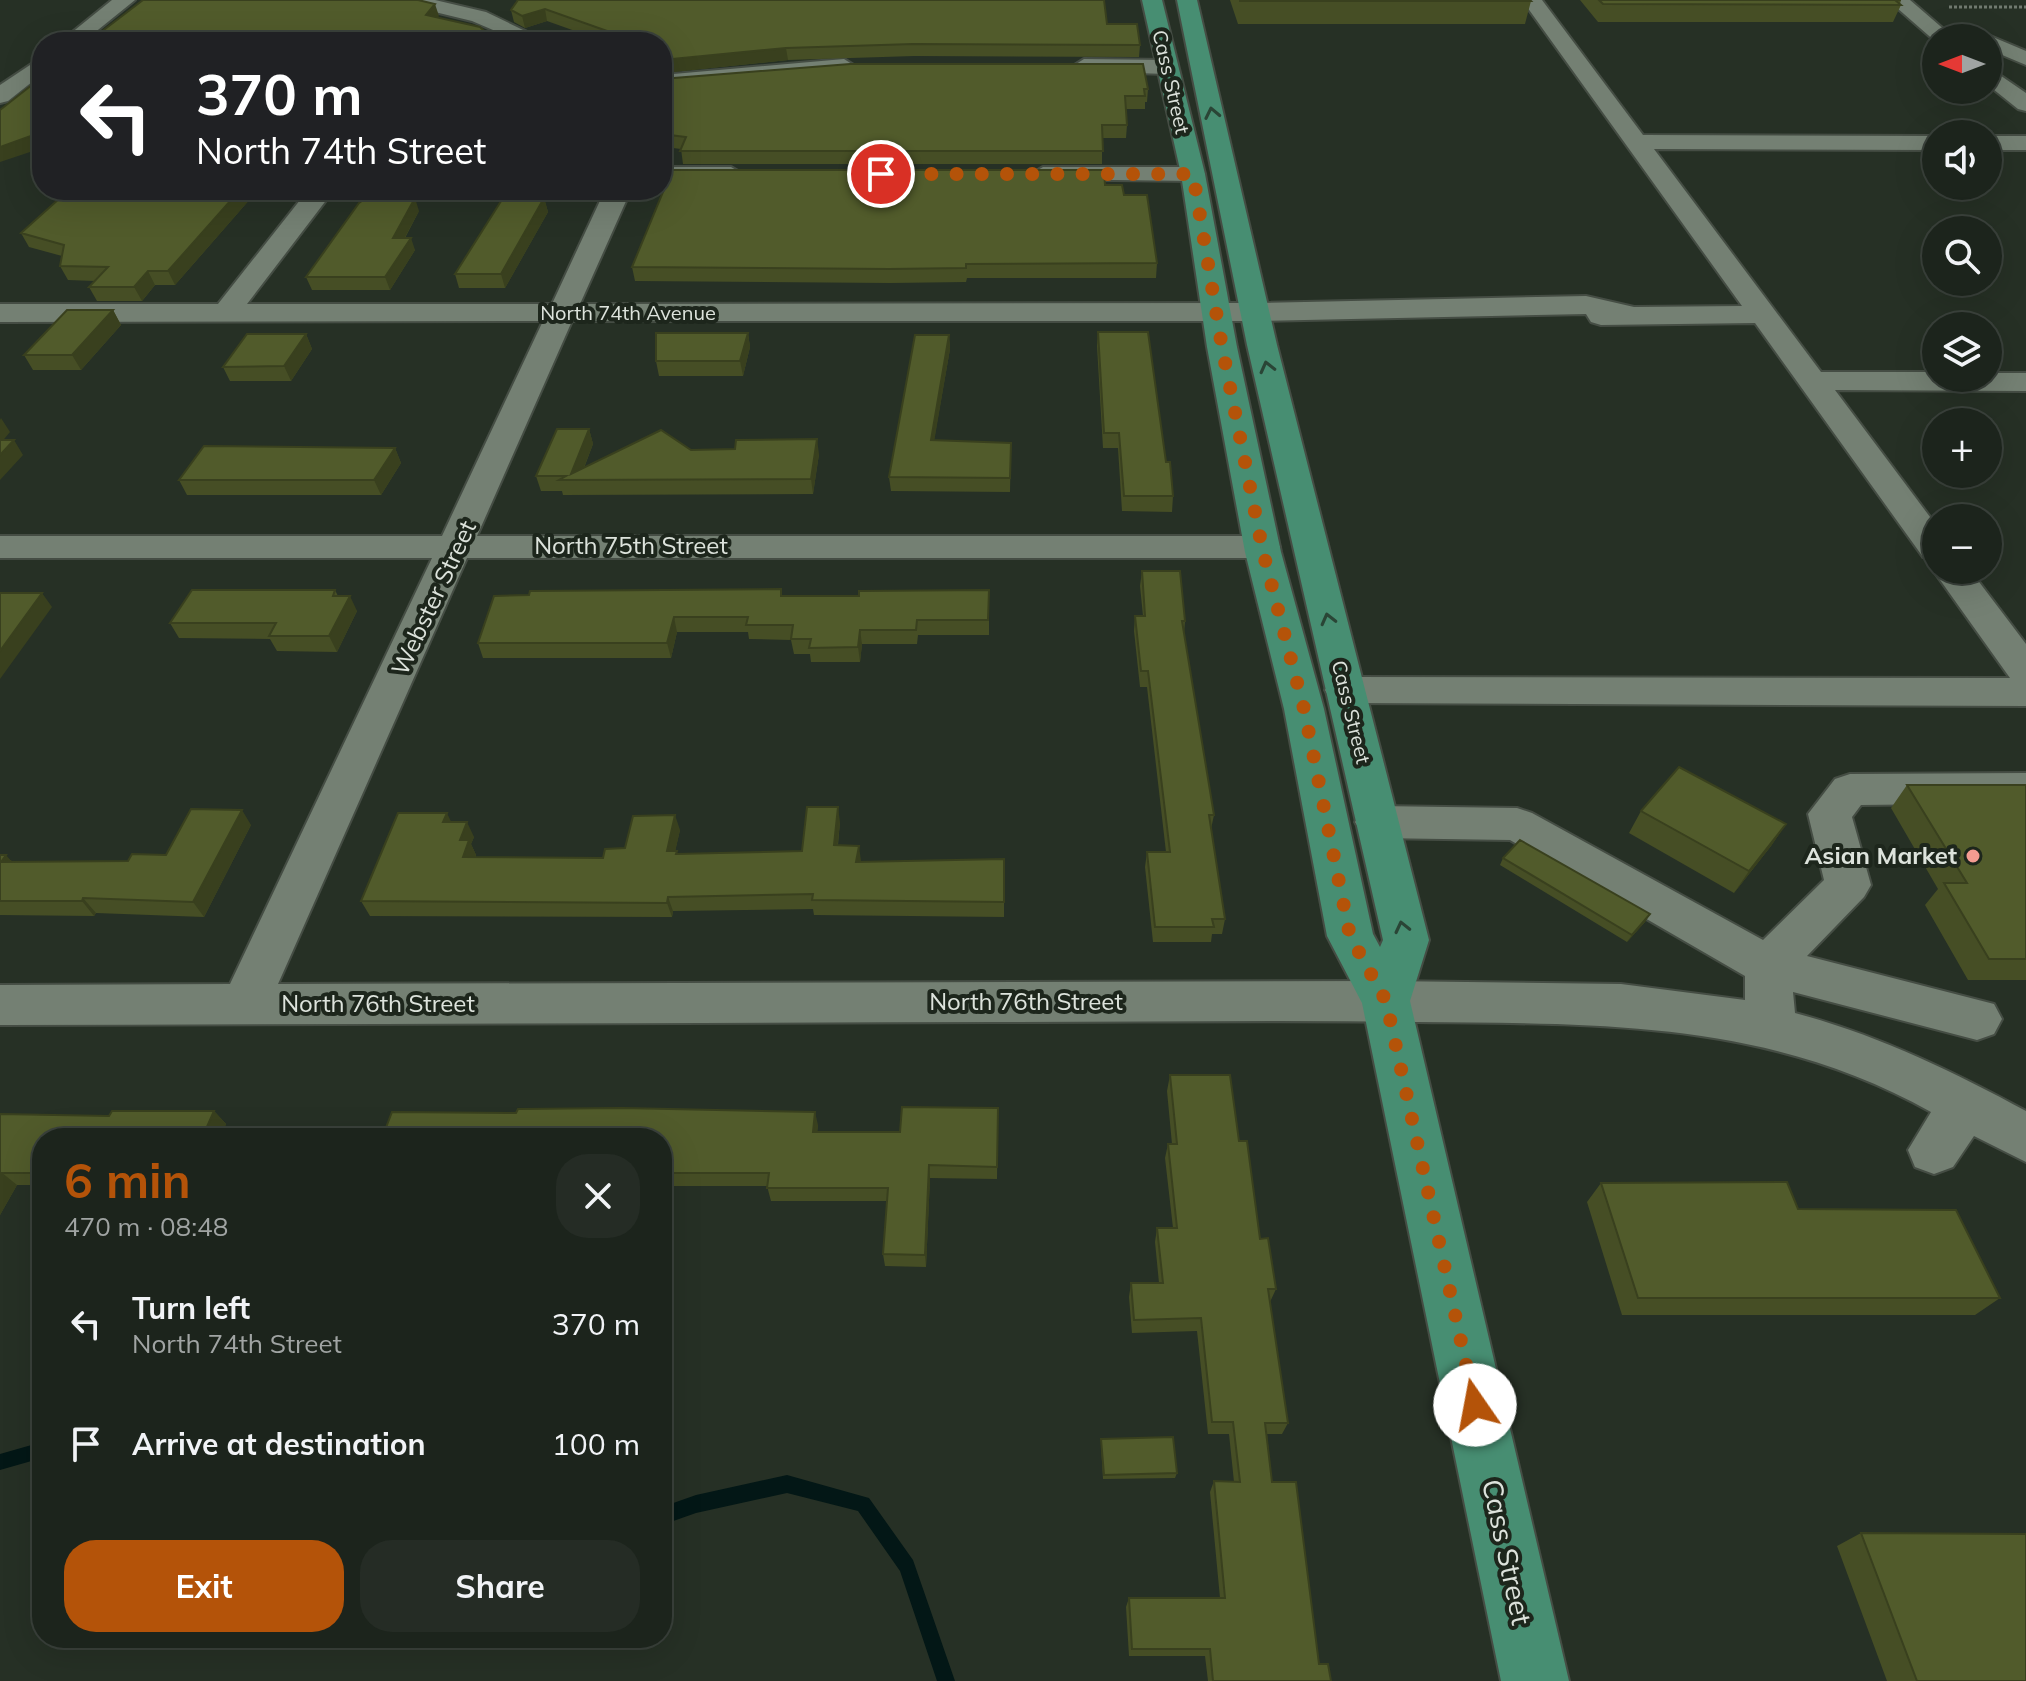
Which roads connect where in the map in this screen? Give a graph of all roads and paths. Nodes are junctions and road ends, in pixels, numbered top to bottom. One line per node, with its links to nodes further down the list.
1 (125, 0): 10 (street)
2 (409, 0): 8 (street)
3 (483, 0): 8 (street)
4 (1152, 0): 18 (main road, Cass Street)
5 (1187, 0): 36 (main road, Cass Street, one-way to 5)
6 (1532, 0): 25 (street)
7 (1898, 0): 9 (street)
8 (461, 11): 11 (street)
9 (1929, 24)
10 (83, 32)
11 (513, 32)
12 (2002, 47): 14 (street)
13 (2002, 56): 14 (street)
14 (2023, 57)
15 (860, 66): 21 (street)
16 (1059, 66): 18 (street)
17 (32, 67): 19 (street)
18 (1166, 67): 32 (main road, Cass Street)
19 (0, 68)
20 (32, 72): 23 (street)
21 (672, 81)
22 (2002, 85): 24 (street)
23 (0, 96)
24 (2026, 104)
25 (1636, 142): 26 (street); 40 (street)
26 (1922, 143)
27 (2002, 143): 28 (street)
28 (2026, 143)
29 (672, 174): 30 (street)
30 (756, 174)
31 (1021, 174): 32 (street)
32 (1193, 174): 35 (main road, Cass Street)
33 (313, 200): 38 (street)
34 (614, 200): 39 (street, Webster Street)
35 (1218, 312): 36 (street, North 74th Avenue); 39 (street, North 74th Avenue); 46 (main road, Cass Street)
36 (1256, 312): 40 (street, North 74th Avenue); 49 (main road, Cass Street, one-way to 36)
37 (0, 313): 38 (street, North 74th Avenue)
38 (226, 313): 39 (street, North 74th Avenue)
39 (564, 313): 44 (street, Webster Street)
40 (1763, 314): 41 (street)
41 (1812, 381): 42 (street); 43 (street)
42 (2026, 382)
43 (1922, 530)
44 (458, 546): 45 (street, North 75th Street); 46 (street, North 75th Street); 55 (street, Webster Street)
45 (0, 547)
46 (1262, 547): 54 (main road, Cass Street)
47 (1961, 584): 48 (street)
48 (2026, 672)
49 (1345, 690): 50 (street); 52 (main road, Cass Street)
50 (2026, 692)
51 (2026, 788): 53 (street)
52 (1377, 822): 53 (street); 54 (main road, Cass Street, one-way to 52)
53 (1768, 966): 57 (street); 58 (street)
54 (1386, 1001): 55 (street, North 76th Street); 58 (street, North 76th Street); 62 (main road, Cass Street)
55 (245, 1004): 56 (street, North 76th Street)
56 (0, 1005)
57 (1977, 1019)
58 (1771, 1026): 59 (street, North 76th Street)
59 (1967, 1104): 60 (street, North 76th Street); 61 (street)
60 (2026, 1138)
61 (1934, 1150)
62 (1535, 1681)

